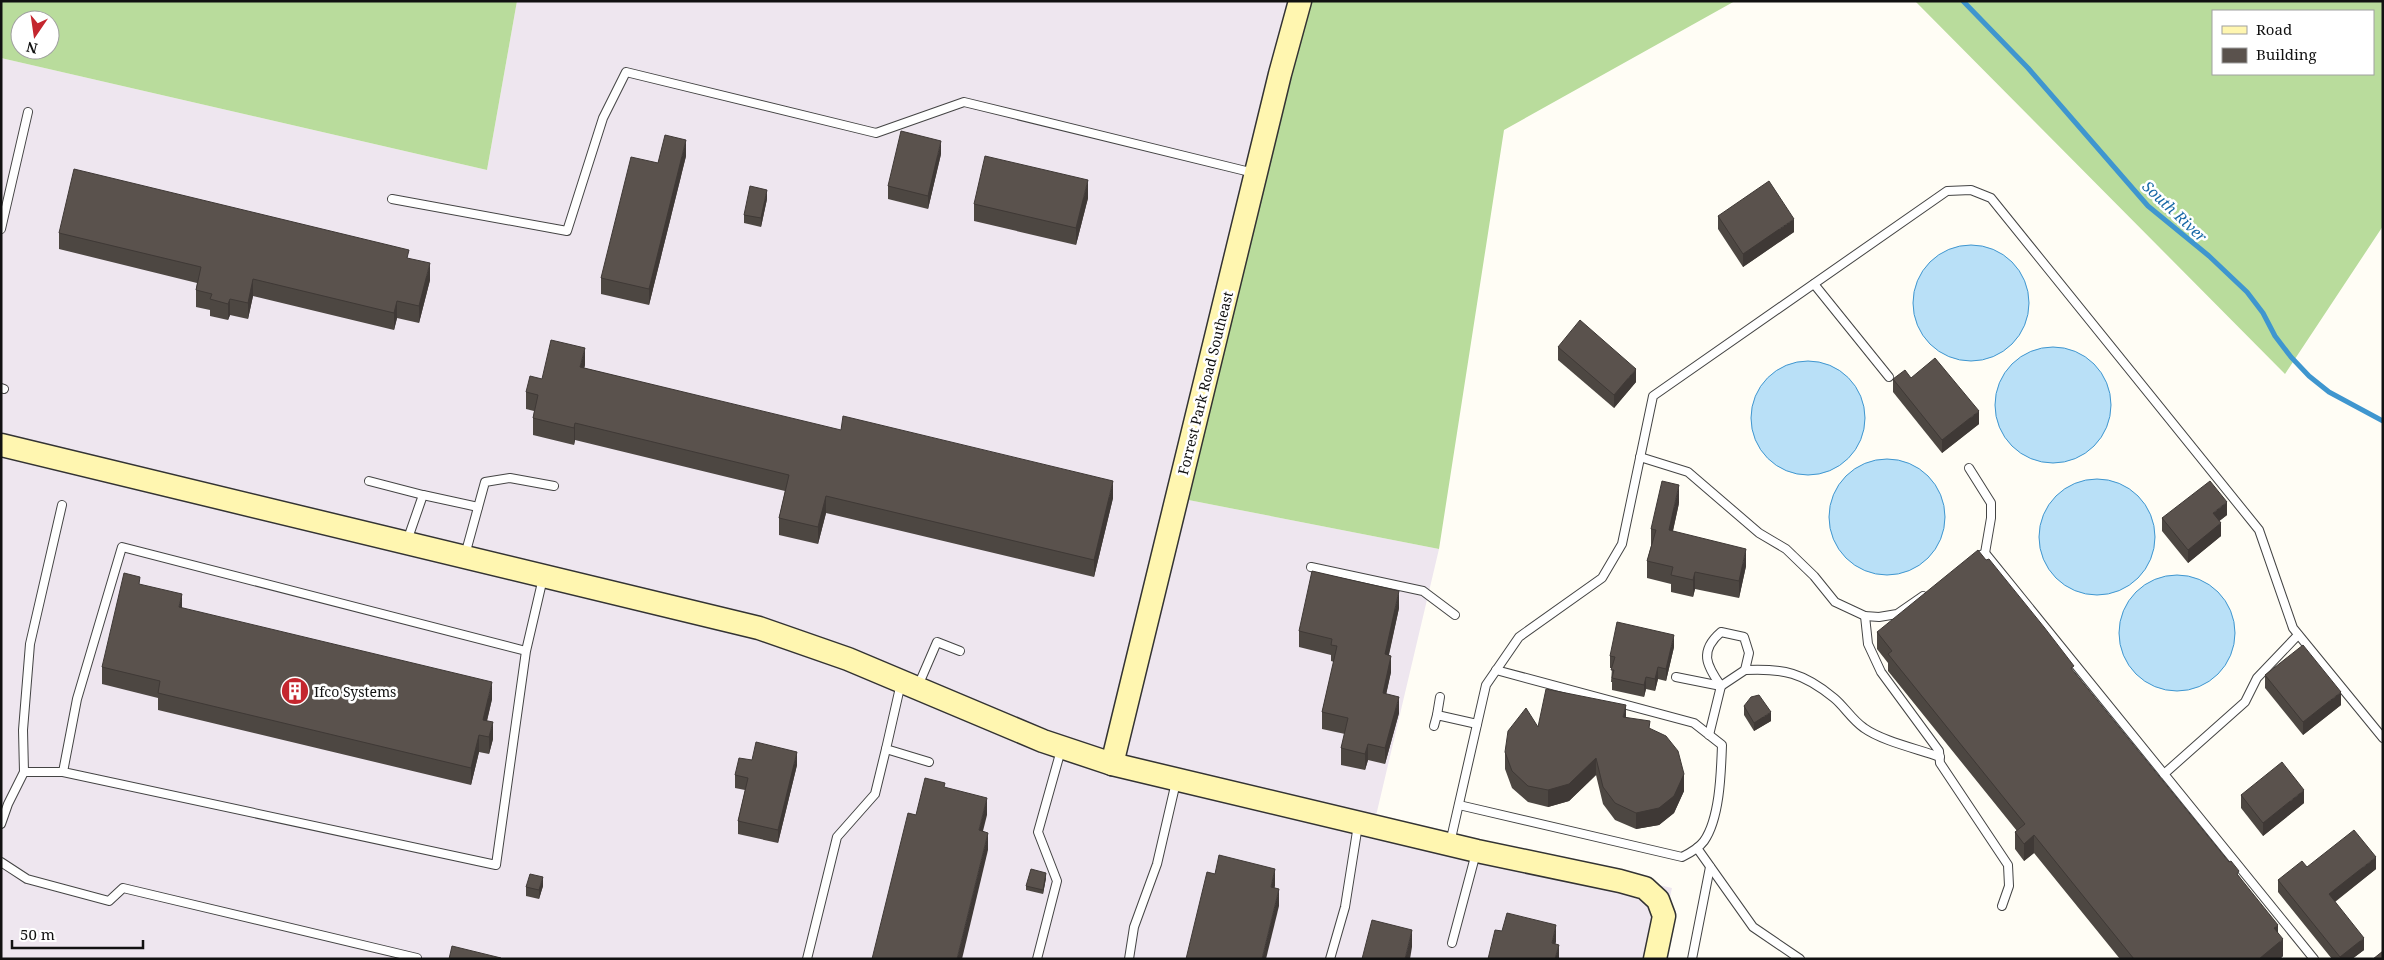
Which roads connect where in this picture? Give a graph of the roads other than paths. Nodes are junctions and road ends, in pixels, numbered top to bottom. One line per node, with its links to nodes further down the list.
1 (1300, 1): 3 (street, Forrest Park Road Southeast)
2 (28, 112): 5 (lane)
3 (1256, 174): 4 (lane); 43 (street, Forrest Park Road Southeast)
4 (392, 199)
5 (1, 229)
6 (1814, 284): 7 (lane); 9 (lane); 25 (lane)
7 (1888, 377)
8 (1, 445): 16 (street)
9 (1640, 457): 24 (lane); 28 (lane)
10 (1969, 468): 17 (lane)
11 (369, 481): 13 (lane)
12 (554, 486): 15 (lane)
13 (423, 495): 15 (lane); 16 (lane)
14 (62, 505): 44 (lane)
15 (478, 507): 18 (lane)
16 (407, 543): 18 (street)
17 (1985, 553): 19 (lane); 46 (lane)
18 (464, 557): 21 (street)
19 (1977, 558)
20 (1311, 567): 23 (lane)
21 (543, 576): 26 (lane); 31 (street)
22 (1929, 592): 24 (lane)
23 (1455, 615)
24 (1865, 616): 41 (lane)
25 (2298, 634): 38 (lane); 46 (lane)
26 (526, 651): 45 (lane); 45 (lane)
27 (960, 651): 31 (lane)
28 (1496, 670): 35 (lane); 37 (lane)
29 (1745, 670): 32 (lane); 32 (lane); 41 (lane)
30 (1676, 677): 32 (lane)
31 (910, 685): 39 (street); 40 (lane)
32 (1721, 686): 37 (lane)
33 (1440, 697): 34 (lane)
34 (1437, 716): 35 (lane); 36 (lane)
35 (1477, 724): 48 (lane)
36 (1434, 726)
37 (1709, 735): 52 (lane)
38 (2383, 738)
39 (1062, 747): 43 (street); 60 (lane)
40 (886, 749): 42 (lane); 59 (lane)
41 (1940, 757): 56 (lane)
42 (929, 762)
43 (1112, 764): 47 (street)
44 (24, 772): 45 (lane); 50 (lane)
45 (63, 772)
46 (2164, 774): 66 (lane)
47 (1176, 780): 49 (street); 61 (lane)
48 (1459, 805): 51 (lane); 52 (lane)
49 (1358, 823): 51 (street); 62 (lane)
50 (1, 824)
51 (1450, 845): 53 (street)
52 (1696, 848): 55 (lane)
53 (1477, 851): 57 (lane); 63 (street)
54 (1, 862): 58 (lane)
55 (1710, 867): 64 (lane); 65 (lane)
56 (2002, 906)
57 (1452, 943)
58 (418, 958)
59 (807, 959)
60 (1037, 959)
61 (1129, 959)
62 (1330, 959)
63 (1655, 959)
64 (1692, 959)
65 (1800, 959)
66 (2314, 959)

